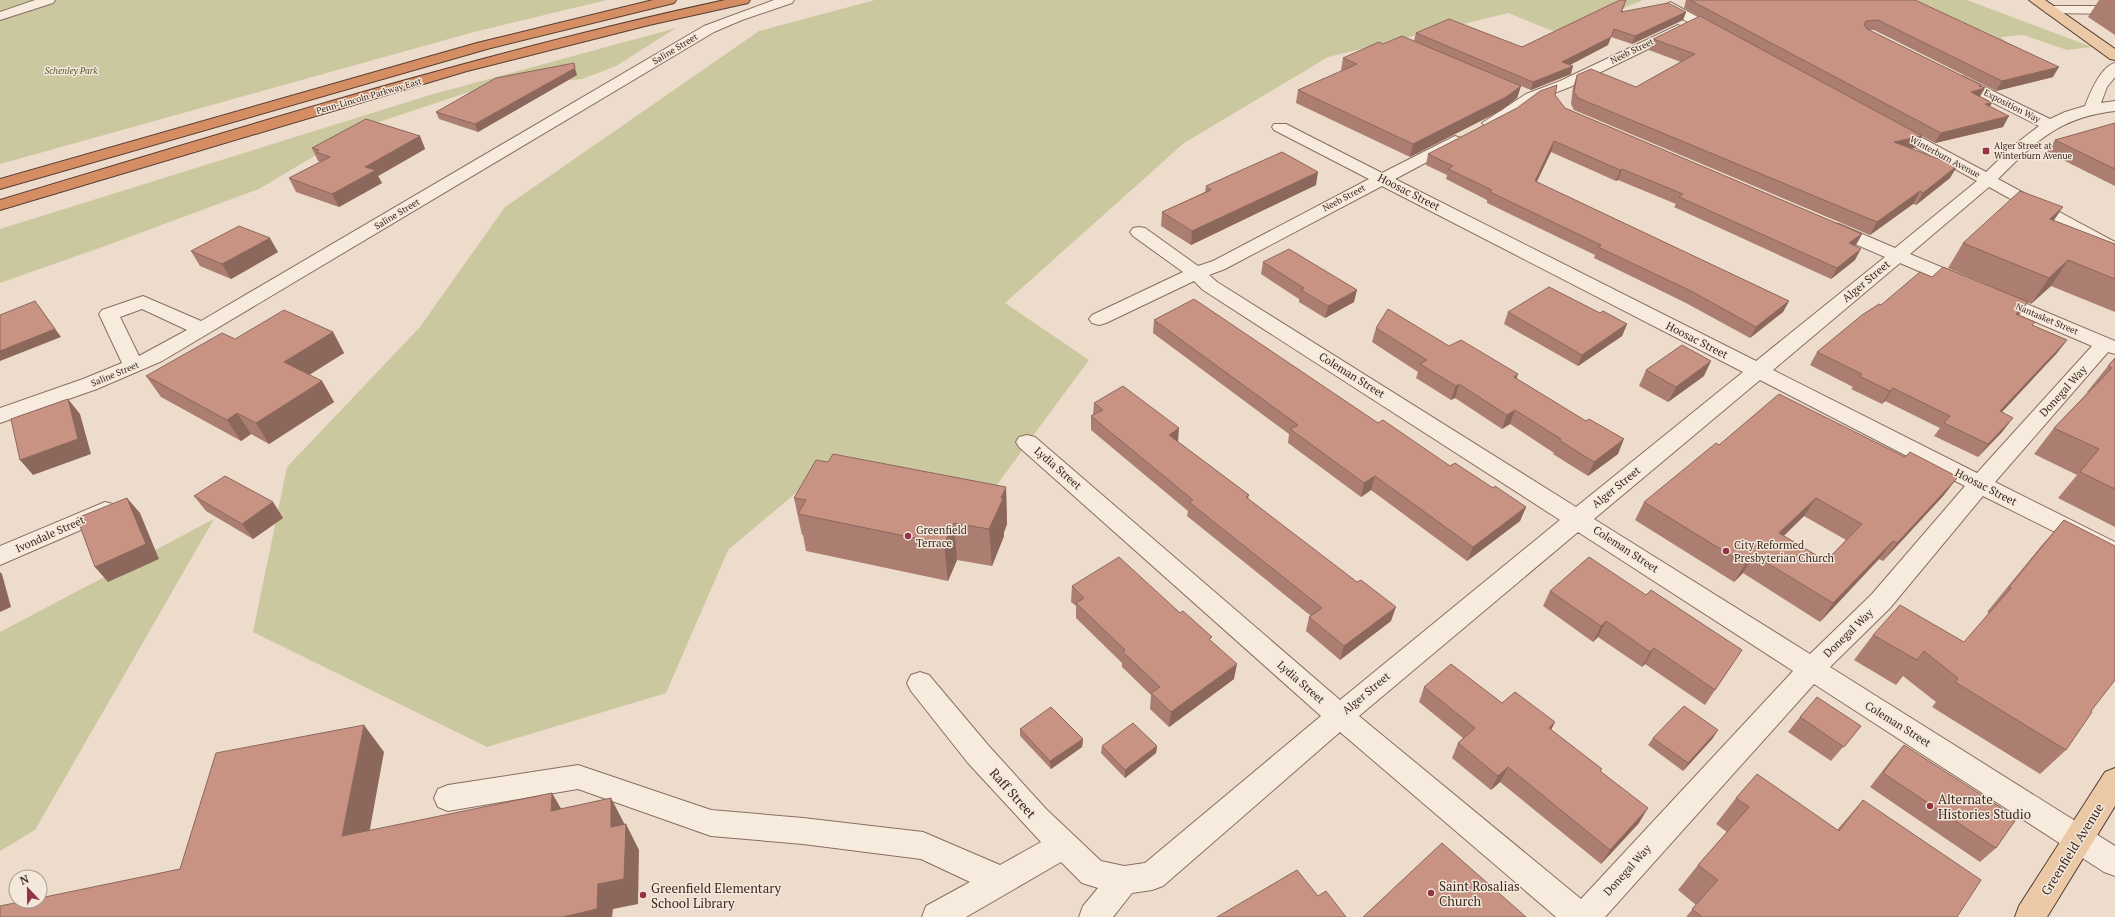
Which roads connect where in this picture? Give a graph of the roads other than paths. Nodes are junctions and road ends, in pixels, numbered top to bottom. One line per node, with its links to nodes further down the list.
1 (48, 0): 9 (street)
2 (743, 0): 27 (highway, Penn-Lincoln Parkway East)
3 (787, 0): 34 (street, Saline Street)
4 (2036, 0): 7 (main road)
5 (667, 1): 26 (highway, Penn-Lincoln Parkway East)
6 (1670, 6): 10 (street)
7 (2051, 10): 8 (street); 12 (main road)
8 (2115, 10)
9 (0, 16)
10 (1695, 21): 11 (street); 15 (street, Neeb Street)
11 (1730, 40)
12 (2115, 56)
13 (2115, 67): 18 (street)
14 (1944, 72): 20 (street, Exposition Way)
15 (1565, 84): 16 (street); 22 (street, Neeb Street)
16 (1561, 104)
17 (2115, 106): 18 (street, Alger Street)
18 (2092, 108): 20 (street, Alger Street)
19 (1882, 123): 25 (street, Winterburn Avenue)
20 (2049, 125): 25 (street, Alger Street)
21 (1280, 127): 24 (street, Hoosac Street)
22 (1480, 128)
23 (1466, 135): 24 (street, Neeb Street)
24 (1382, 178): 32 (street, Neeb Street); 37 (street, Hoosac Street)
25 (1988, 180): 30 (street, Winterburn Avenue); 31 (street, Alger Street)
26 (0, 184)
27 (0, 205)
28 (1819, 222): 31 (street, Nantasket Street)
29 (1139, 232): 32 (street, Coleman Street)
30 (2115, 249)
31 (1896, 255): 35 (street, Nantasket Street); 37 (street, Alger Street)
32 (1196, 273): 33 (street, Neeb Street); 42 (street, Coleman Street)
33 (1099, 319)
34 (202, 330): 36 (street, Saline Street); 36 (street)
35 (2110, 346): 40 (street, Donegal Way)
36 (134, 366): 38 (street, Saline Street)
37 (1758, 372): 40 (street, Hoosac Street); 42 (street, Alger Street)
38 (0, 416)
39 (1028, 442): 47 (street, Lydia Street)
40 (1980, 484): 43 (street, Hoosac Street); 45 (street, Donegal Way)
41 (121, 503): 44 (street, Ivondale Street)
42 (1577, 518): 45 (street, Coleman Street); 47 (street, Alger Street)
43 (2115, 553)
44 (0, 556)
45 (1811, 668): 50 (street, Coleman Street); 58 (street, Donegal Way)
46 (920, 683): 51 (street, Raff Street)
47 (1340, 715): 54 (street, Alger Street); 57 (street, Lydia Street)
48 (2115, 781): 50 (main road, Greenfield Avenue)
49 (448, 798): 53 (street)
50 (2078, 838): 52 (street, Coleman Street); 59 (main road, Greenfield Avenue)
51 (1063, 844): 53 (street); 54 (street, Raff Street)
52 (2115, 862)
53 (1000, 880): 55 (street)
54 (1124, 880): 56 (street)
55 (937, 917)
56 (1094, 917)
57 (1579, 917)
58 (1585, 917)
59 (2030, 917)

